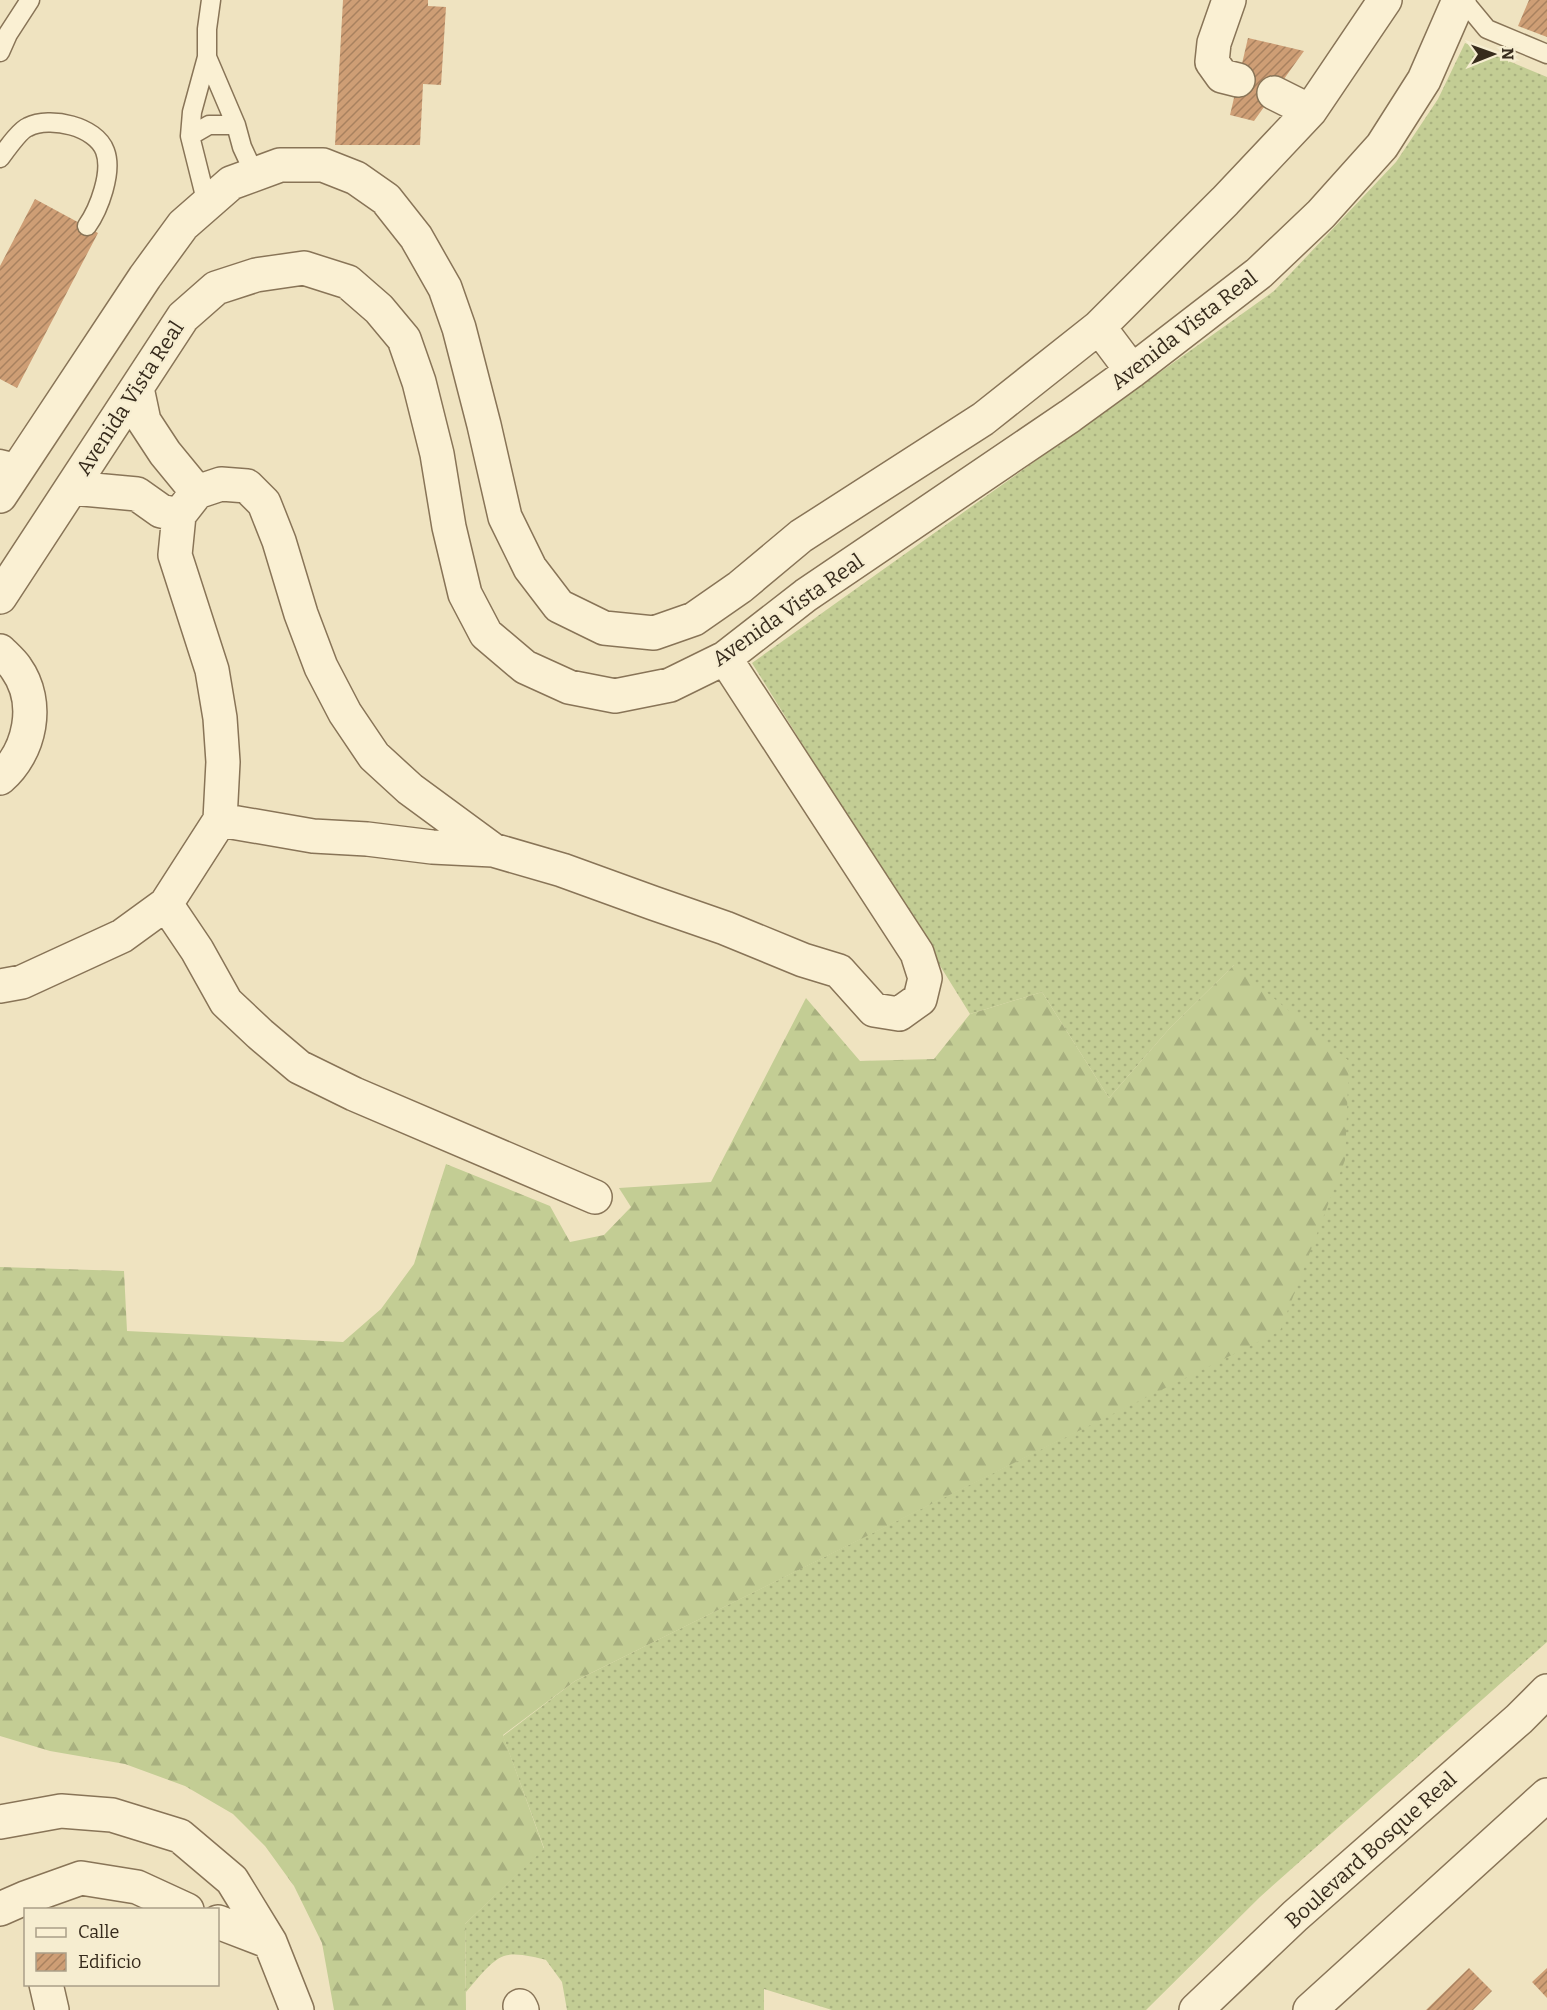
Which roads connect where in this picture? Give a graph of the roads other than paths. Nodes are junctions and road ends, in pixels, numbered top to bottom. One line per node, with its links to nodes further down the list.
1 (30, 0): 6 (lane)
2 (211, 0): 8 (lane)
3 (1229, 0): 9 (street)
4 (1385, 0): 11 (street)
5 (1461, 0): 7 (lane); 19 (street, Avenida Vista Real)
6 (0, 52)
7 (1547, 54)
8 (207, 57): 12 (lane); 13 (lane)
9 (1230, 78)
10 (1274, 93): 11 (street)
11 (1310, 111): 18 (street)
12 (236, 125): 13 (lane); 15 (lane)
13 (190, 135): 16 (lane)
14 (0, 158): 17 (lane)
15 (255, 175): 16 (street); 22 (street)
16 (207, 204): 25 (street)
17 (87, 226)
18 (1099, 327): 19 (street); 21 (street)
19 (1132, 371): 24 (street, Avenida Vista Real)
20 (137, 388): 23 (street, Avenida Vista Real); 26 (street, Avenida Vista Real); 28 (street)
21 (983, 418): 22 (street); 24 (street)
22 (484, 425): 23 (street)
23 (437, 454): 31 (street, Avenida Vista Real)
24 (1008, 458): 31 (street, Avenida Vista Real)
25 (11, 462): 27 (street)
26 (72, 488): 28 (street); 29 (street, Avenida Vista Real)
27 (0, 496)
28 (188, 503): 33 (street); 34 (street)
29 (0, 597)
30 (0, 651): 32 (street)
31 (724, 658): 34 (street)
32 (0, 778)
33 (220, 820): 34 (street); 35 (street)
34 (493, 850)
35 (166, 904): 36 (street); 37 (street)
36 (0, 986)
37 (595, 1197)
38 (1547, 1691): 48 (street, Boulevard Bosque Real)
39 (1547, 1794): 49 (street)
40 (0, 1822): 44 (street)
41 (18, 1905): 42 (street)
42 (183, 1908)
43 (219, 1922): 44 (street)
44 (270, 1942): 47 (street)
45 (46, 1986): 46 (street)
46 (52, 2010)
47 (297, 2010)
48 (1196, 2010)
49 (1310, 2010)

